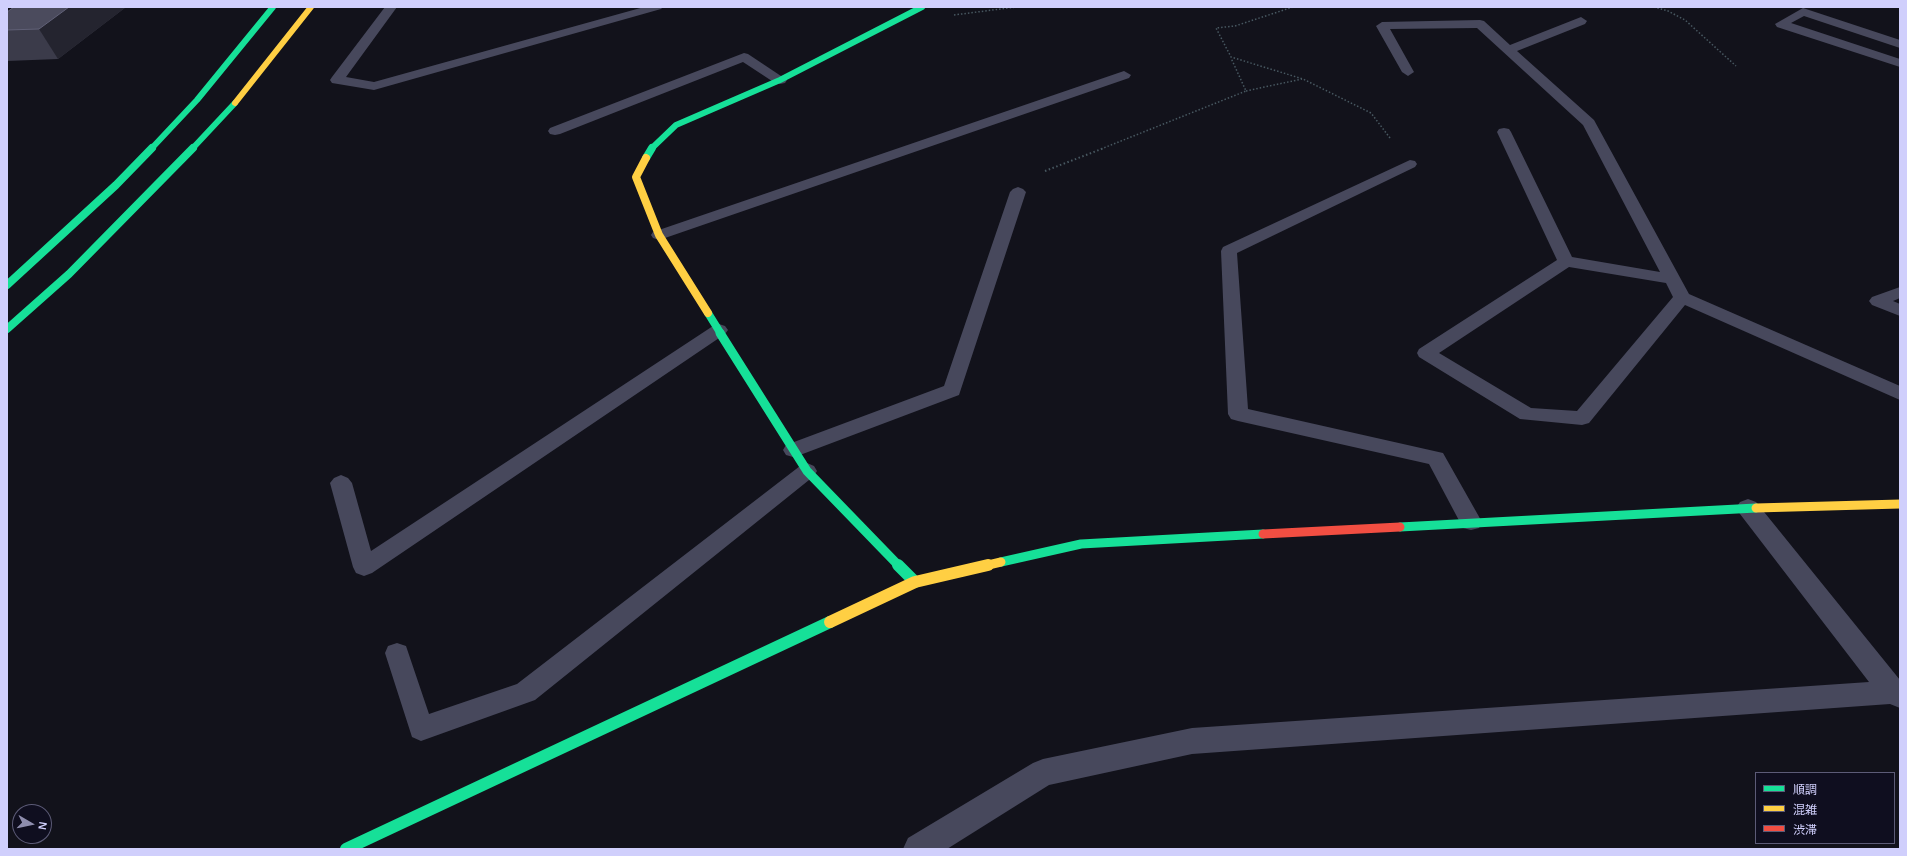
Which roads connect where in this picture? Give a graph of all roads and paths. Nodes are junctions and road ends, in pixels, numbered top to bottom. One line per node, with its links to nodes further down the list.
1 (273, 7): 27 (street)
2 (311, 7): 31 (street)
3 (391, 7): 4 (lane)
4 (657, 7)
5 (1016, 7): 8 (path)
6 (1293, 7): 12 (path)
7 (1654, 7): 14 (path)
8 (918, 9): 18 (street)
9 (1581, 21): 11 (lane)
10 (1900, 44): 13 (lane)
11 (1509, 50): 15 (lane); 26 (lane)
12 (1231, 57): 17 (path); 19 (path)
13 (1900, 63)
14 (1736, 66)
15 (1408, 72)
16 (1124, 75): 24 (lane)
17 (1303, 79): 19 (path); 22 (path)
18 (780, 80): 20 (lane); 24 (street)
19 (1246, 90): 23 (path)
20 (556, 131)
21 (1504, 132): 25 (lane)
22 (1410, 164): 39 (lane)
23 (1018, 192): 34 (lane)
24 (659, 235): 32 (street)
25 (1566, 261): 26 (lane); 29 (lane)
26 (1672, 279): 29 (lane)
27 (7, 285)
28 (1900, 292): 30 (lane)
29 (1682, 297): 33 (lane)
30 (1900, 311)
31 (7, 329)
32 (718, 330): 34 (street); 36 (lane)
33 (1900, 394)
34 (793, 450): 35 (street)
35 (807, 471): 40 (street); 41 (lane)
36 (341, 483)
37 (1900, 504): 38 (street)
38 (1748, 508): 39 (street); 42 (street)
39 (1472, 522): 40 (street)
40 (915, 582): 43 (street)
41 (396, 653)
42 (1896, 694): 44 (street)
43 (346, 849)
44 (919, 849)

